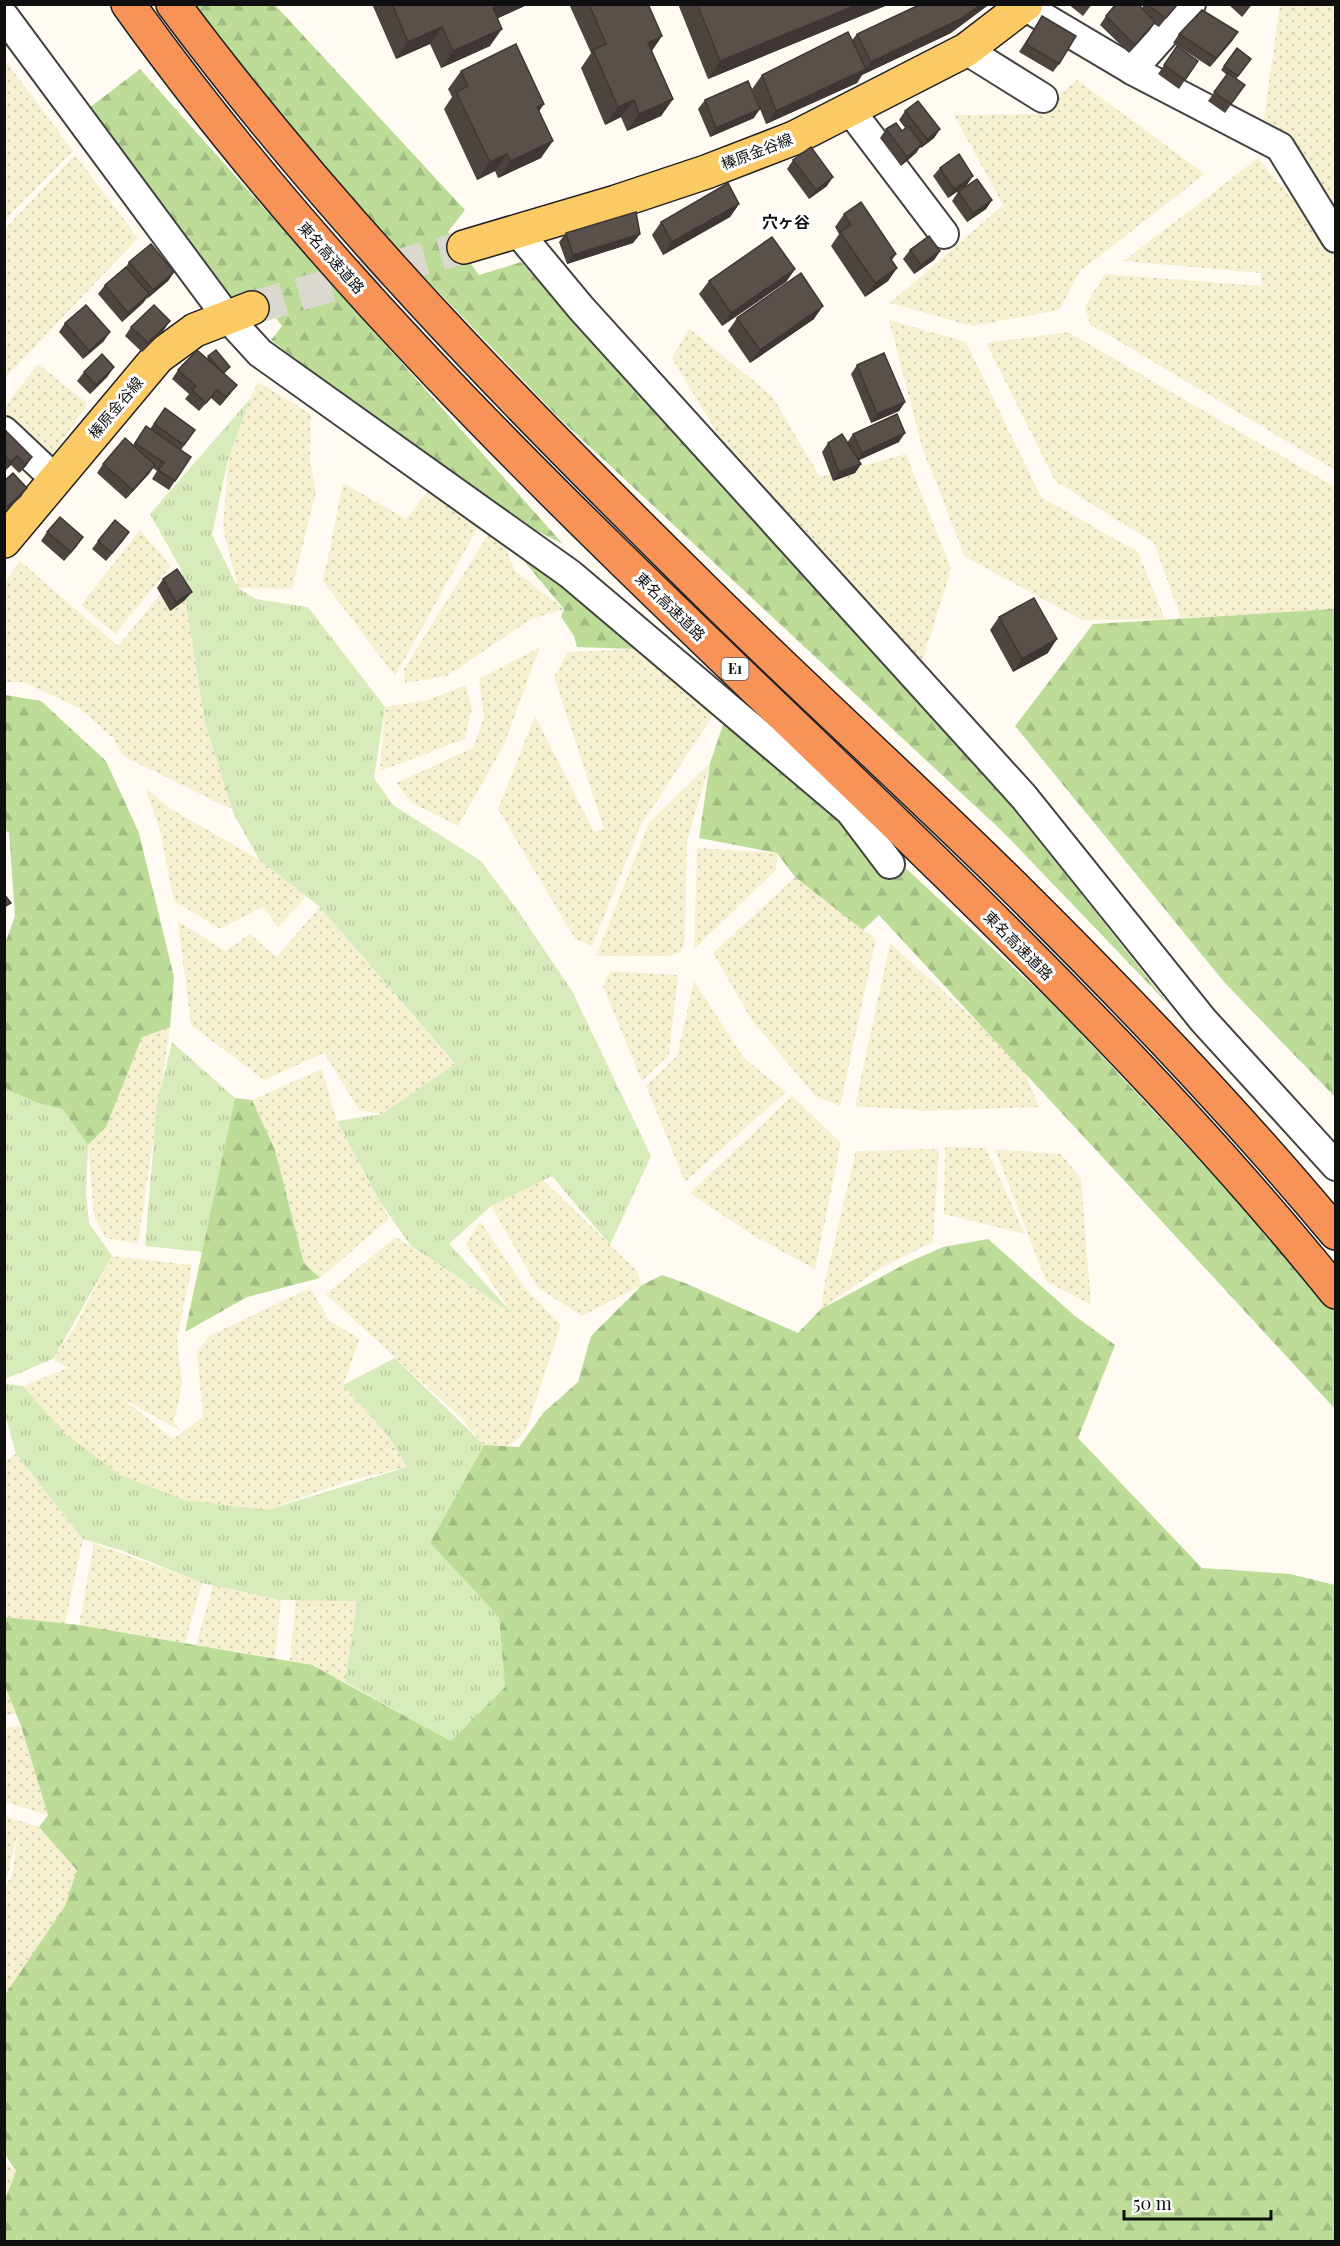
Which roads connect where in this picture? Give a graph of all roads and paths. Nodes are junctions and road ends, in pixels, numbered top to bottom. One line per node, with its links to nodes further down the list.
1 (128, 4): 21 (highway, 東名高速道路 / E1)
2 (1191, 4): 7 (street)
3 (1023, 6): 6 (main road, 榛原金谷線); 7 (street)
4 (177, 10): 20 (highway, E1)
5 (5, 17): 14 (street)
6 (966, 50): 8 (street); 9 (main road, 榛原金谷線)
7 (1132, 70): 12 (street)
8 (1043, 98)
9 (850, 110): 10 (main road, 榛原金谷線); 11 (street)
10 (517, 231): 13 (main road, 榛原金谷線); 19 (street)
11 (944, 234)
12 (1335, 238)
13 (464, 247)
14 (239, 313): 16 (main road, 榛原金谷線); 18 (street)
15 (4, 431): 16 (street)
16 (56, 480): 17 (main road, 榛原金谷線)
17 (4, 541)
18 (890, 864)
19 (1335, 1166)
20 (1335, 1233)
21 (1335, 1292)

